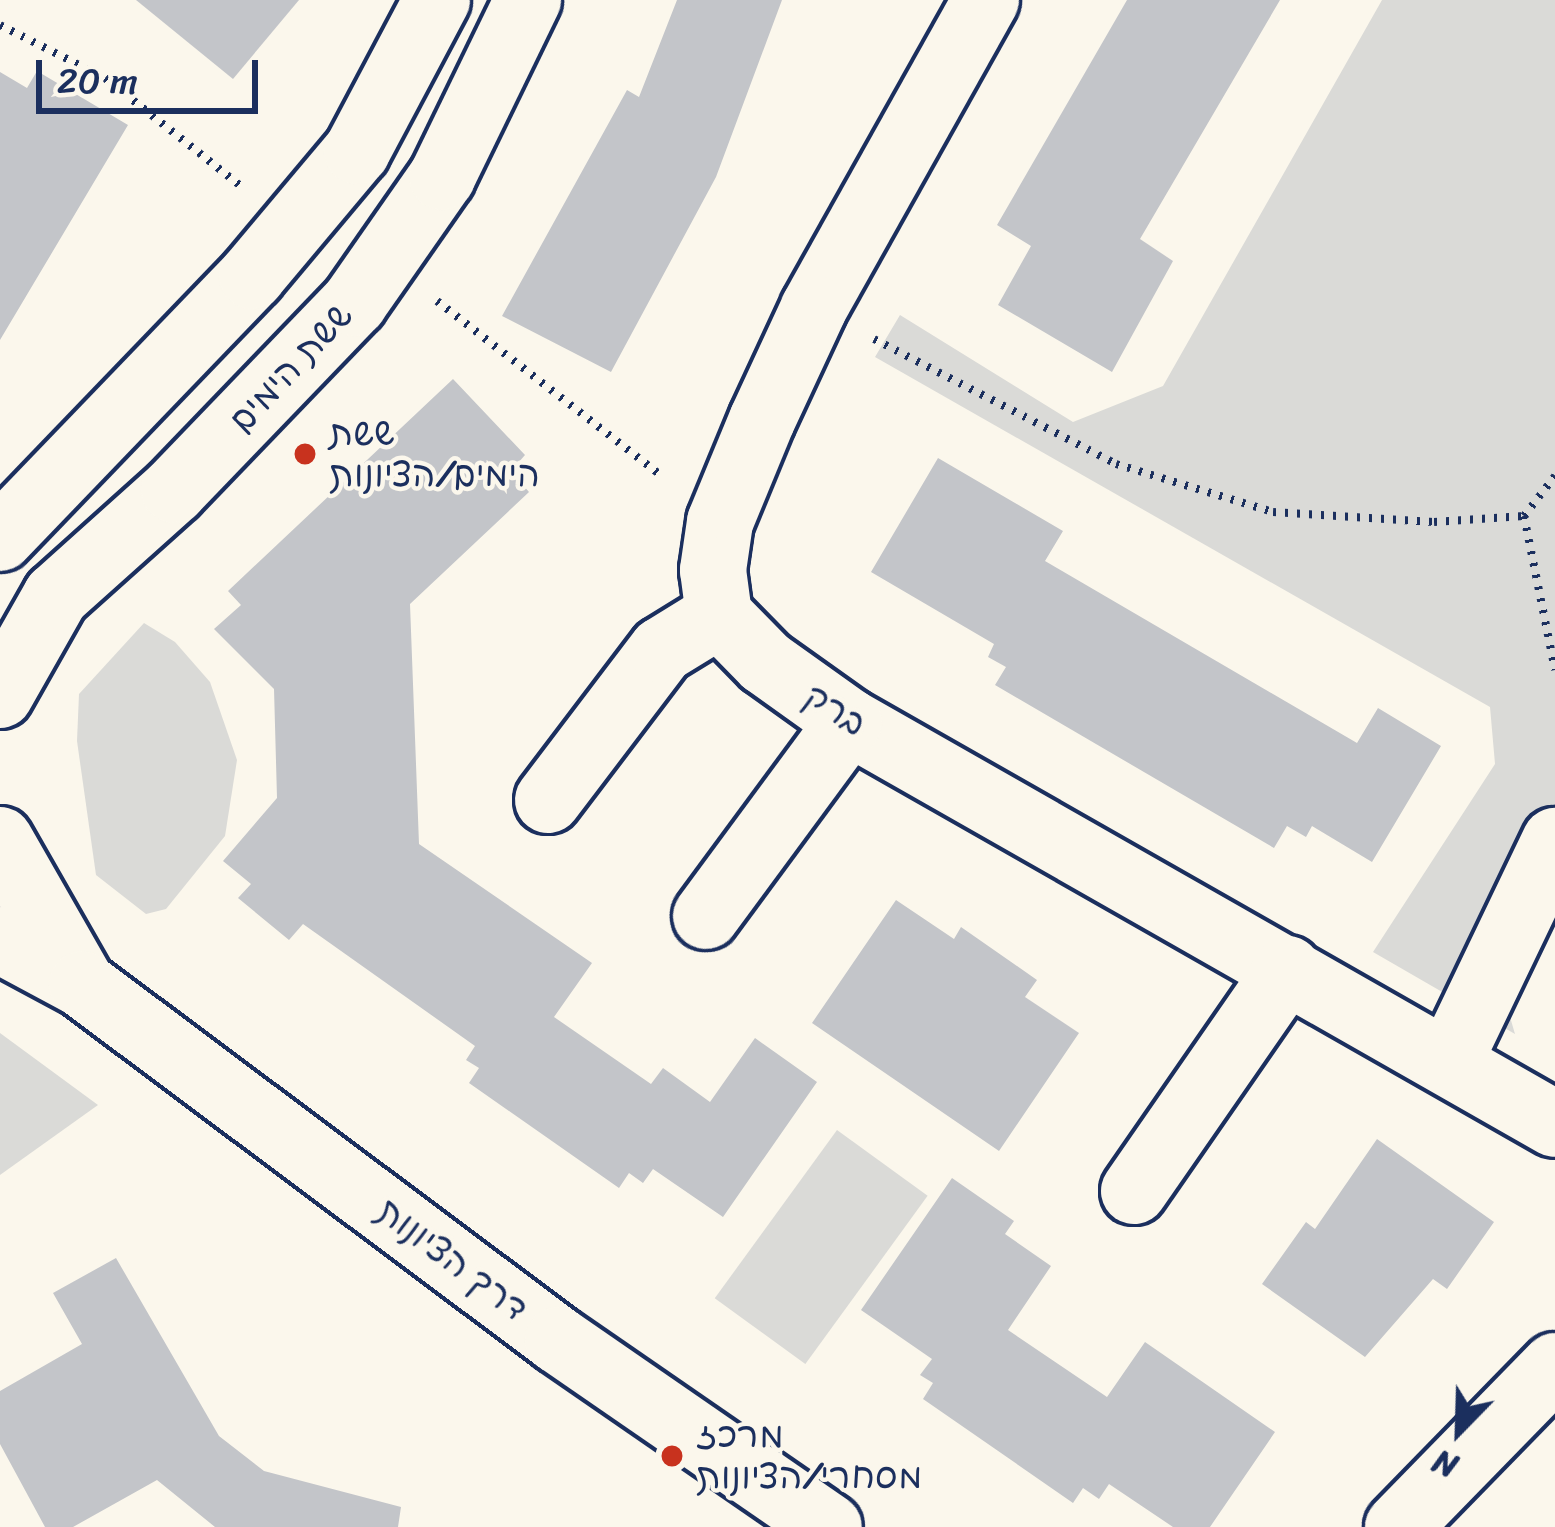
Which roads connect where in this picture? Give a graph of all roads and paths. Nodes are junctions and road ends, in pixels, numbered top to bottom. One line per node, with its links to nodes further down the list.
1 (437, 0): 11 (street)
2 (528, 0): 14 (street, ששת הימים)
3 (986, 0): 12 (street)
4 (0, 25): 5 (path)
5 (255, 199)
6 (423, 290): 9 (path)
7 (873, 338): 10 (path)
8 (1555, 476): 10 (path)
9 (682, 491)
10 (1523, 516): 13 (path)
11 (0, 538)
12 (719, 615): 15 (street, ברק); 16 (street)
13 (1555, 670)
14 (0, 695)
15 (849, 722): 19 (street); 21 (street, ברק)
16 (548, 800)
17 (0, 840): 22 (street, דרך הציונות)
18 (1555, 841): 23 (street)
19 (706, 916)
20 (0, 940): 22 (street, דרך הציונות)
21 (1288, 969): 23 (street, ברק); 25 (street)
22 (82, 984): 27 (street, דרך הציונות)
23 (1450, 1060): 24 (street, ברק)
24 (1555, 1124)
25 (1134, 1191)
26 (1555, 1366): 28 (street)
27 (830, 1527)
28 (1398, 1527)

